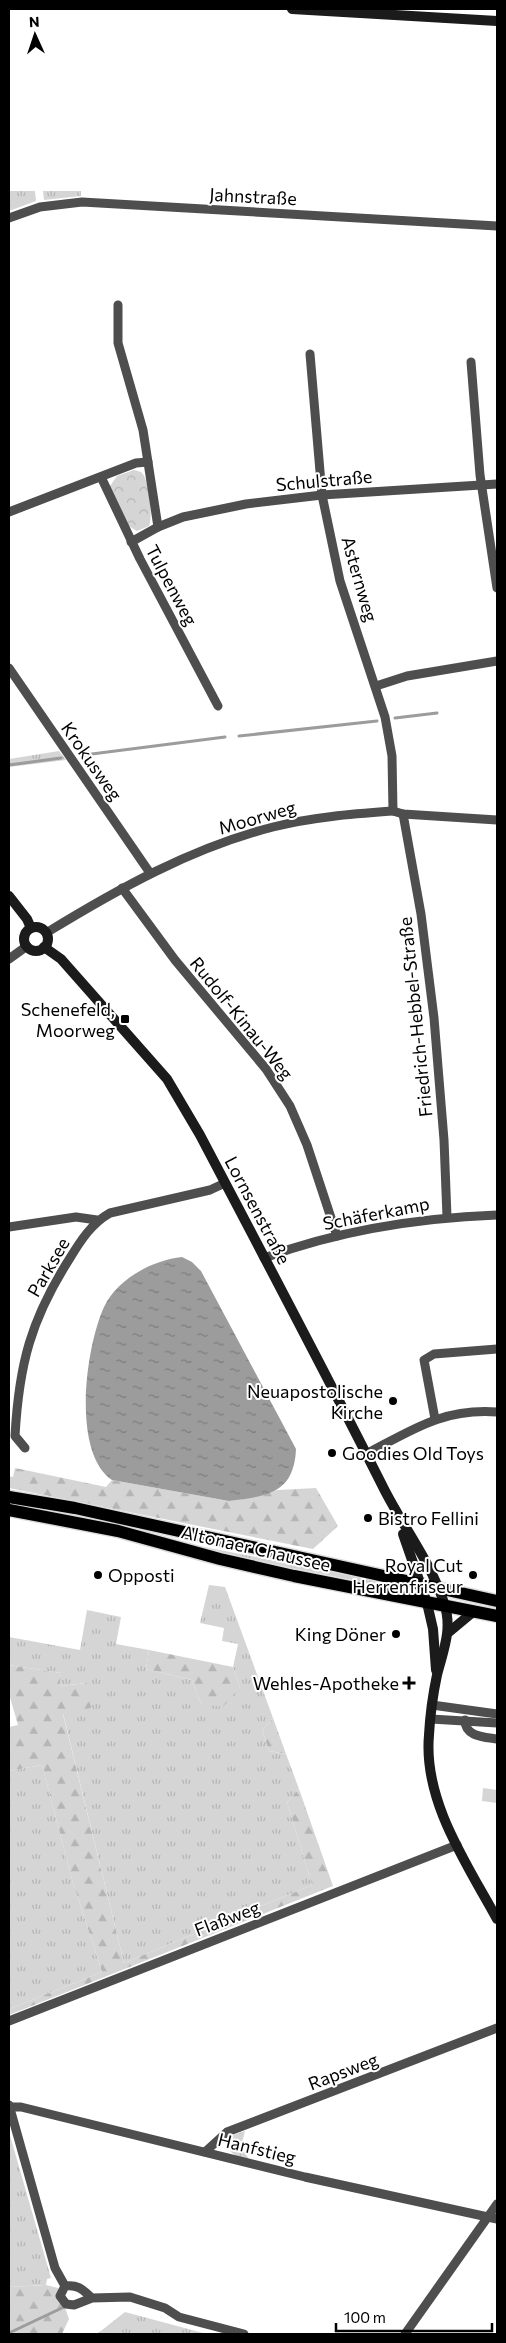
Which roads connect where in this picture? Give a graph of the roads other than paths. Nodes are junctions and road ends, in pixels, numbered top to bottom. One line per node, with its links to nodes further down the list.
1 (292, 9): 2 (street)
2 (497, 21)
3 (9, 218): 4 (street, Jahnstraße)
4 (497, 226)
5 (118, 305): 8 (street)
6 (310, 354): 12 (street, Asternweg)
7 (471, 362): 11 (street)
8 (148, 462): 9 (street); 14 (street)
9 (100, 477): 13 (street); 15 (street, Tulpenweg)
10 (497, 484): 11 (street, Schulstraße)
11 (482, 485): 12 (street, Schulstraße); 16 (street)
12 (322, 495): 14 (street, Schulstraße); 19 (street, Asternweg)
13 (9, 512)
14 (158, 527): 15 (street, Schulstraße)
15 (131, 542): 20 (street, Tulpenweg)
16 (497, 588)
17 (497, 661): 19 (street)
18 (9, 668): 24 (street, Krokusweg)
19 (376, 686): 21 (street, Asternweg)
20 (218, 706)
21 (393, 811): 22 (street, Moorweg); 24 (street, Moorweg)
22 (403, 814): 23 (street, Moorweg); 34 (street, Friedrich-Hebbel-Straße)
23 (497, 820)
24 (150, 873): 25 (street, Moorweg)
25 (122, 888): 28 (street, Moorweg); 37 (street, Rudolf-Kinau-Weg)
26 (9, 896): 27 (street)
27 (31, 928): 28 (street); 29 (street)
28 (46, 933): 30 (street)
29 (27, 946): 30 (street); 31 (street)
30 (44, 947): 32 (street, Lornsenstraße)
31 (9, 959)
32 (225, 1183): 35 (street, Parksee); 38 (street, Lornsenstraße)
33 (497, 1215): 34 (street, Schäferkamp)
34 (447, 1217): 37 (street, Schäferkamp)
35 (98, 1220): 36 (street, Parksee); 42 (street, Parksee)
36 (9, 1227)
37 (337, 1236): 38 (street, Schäferkamp)
38 (264, 1258): 43 (street, Lornsenstraße)
39 (497, 1349): 41 (street)
40 (497, 1412): 41 (street)
41 (435, 1419): 43 (street)
42 (25, 1448)
43 (366, 1454): 46 (street, Lornsenstraße)
44 (9, 1497): 47 (main road, Altonaer Chaussee)
45 (9, 1510): 50 (main road, Altonaer Chaussee)
46 (399, 1519): 47 (street, Lornsenstraße); 48 (street, Lornsenstraße)
47 (420, 1584): 48 (main road, Altonaer Chaussee); 50 (street, Lornsenstraße)
48 (439, 1589): 49 (main road, Altonaer Chaussee); 50 (street); 51 (street, Lornsenstraße)
49 (497, 1601)
50 (427, 1603): 51 (main road, Altonaer Chaussee); 55 (street, Lornsenstraße)
51 (446, 1606): 52 (main road, Altonaer Chaussee); 54 (street, Lornsenstraße)
52 (473, 1612): 53 (main road, Altonaer Chaussee); 54 (street)
53 (497, 1616)
54 (449, 1632): 55 (street)
55 (437, 1676): 56 (street)
56 (432, 1705): 57 (street); 59 (street)
57 (466, 1709): 58 (street); 60 (street)
58 (497, 1714)
59 (431, 1719): 60 (street); 63 (street)
60 (465, 1723): 61 (street); 62 (street)
61 (497, 1723)
62 (497, 1739)
63 (457, 1845): 64 (street); 65 (street, Flaßweg)
64 (497, 1919)
65 (9, 2021)
66 (497, 2028): 68 (street, Rapsweg)
67 (9, 2106): 68 (street, Hanfstieg); 72 (street)
68 (204, 2152): 70 (street, Hanfstieg)
69 (497, 2204): 70 (street)
70 (487, 2218): 71 (street, Hanfstieg); 75 (street)
71 (497, 2220)
72 (65, 2286): 73 (street); 73 (street)
73 (92, 2298): 74 (street)
74 (244, 2334)
75 (405, 2334)

